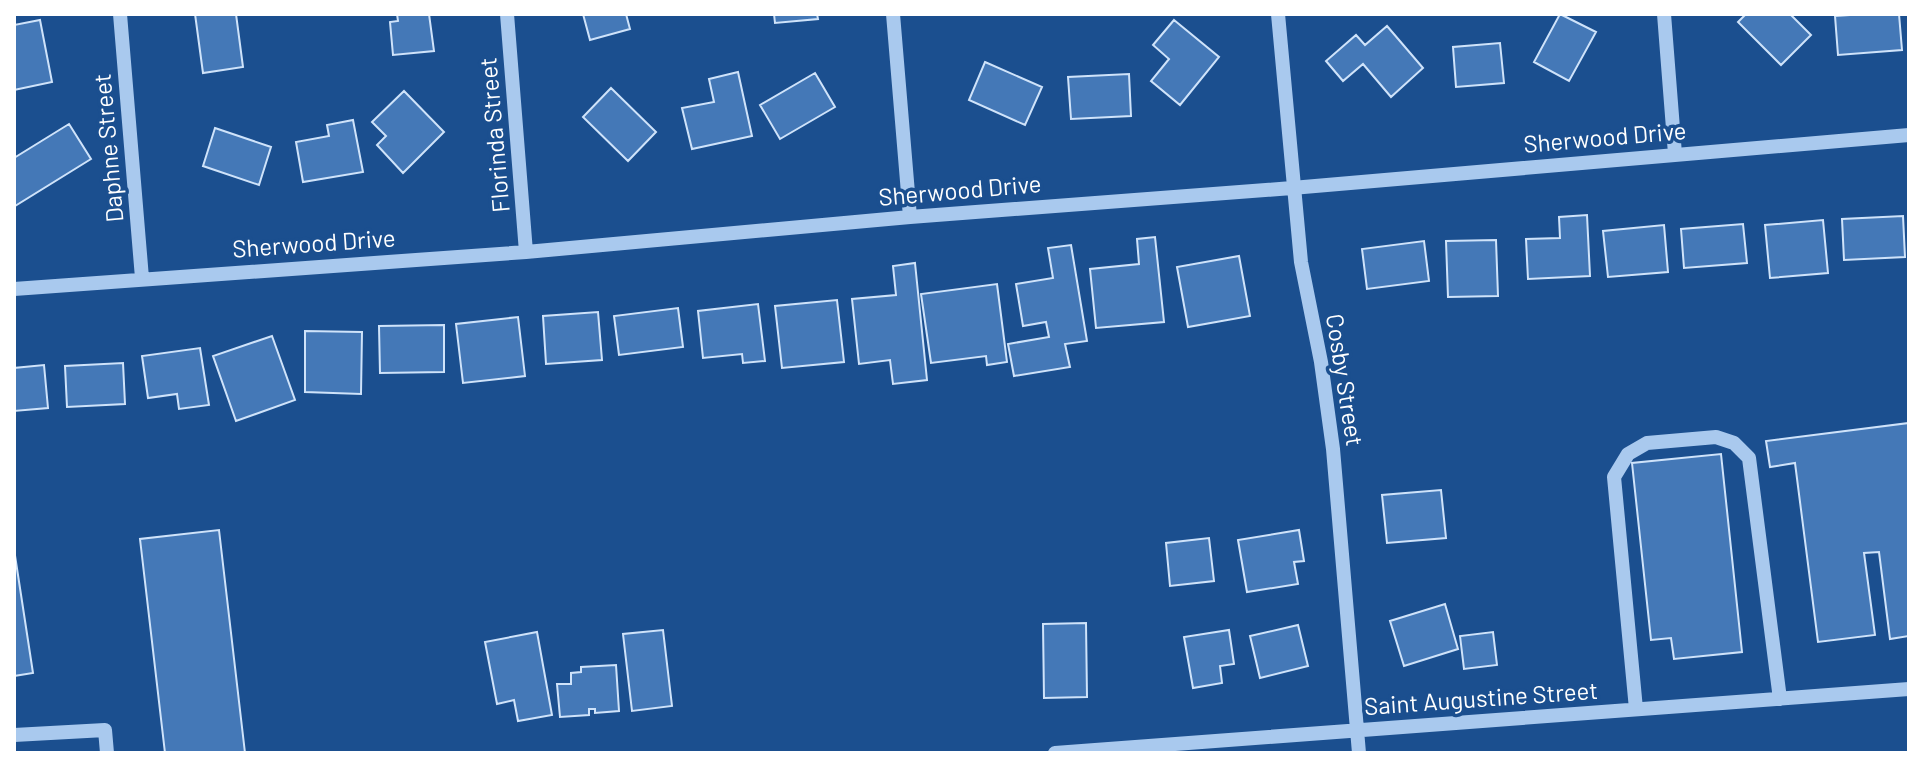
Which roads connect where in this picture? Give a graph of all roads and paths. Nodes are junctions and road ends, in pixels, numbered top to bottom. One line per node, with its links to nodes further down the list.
1 (120, 14): 11 (street, Daphne Street)
2 (507, 14): 10 (street, Florinda Street)
3 (893, 14): 9 (street)
4 (1278, 14): 8 (street, Cosby Street)
5 (1664, 14): 7 (street)
6 (1909, 135): 7 (street, Sherwood Drive)
7 (1675, 154): 8 (street, Sherwood Drive)
8 (1292, 188): 9 (street, Sherwood Drive); 16 (street, Cosby Street)
9 (910, 217): 10 (street, Sherwood Drive)
10 (526, 252): 11 (street, Sherwood Drive)
11 (142, 278): 12 (street, Sherwood Drive)
12 (14, 289)
13 (1909, 689): 14 (street, Saint Augustine Street)
14 (1780, 699): 15 (street, Saint Augustine Street); 15 (street)
15 (1636, 709): 16 (street, Saint Augustine Street)
16 (1357, 730): 19 (street, Saint Augustine Street); 20 (street, Cosby Street)
17 (14, 735): 18 (street)
18 (107, 753)
19 (1055, 753)
20 (1359, 753)

